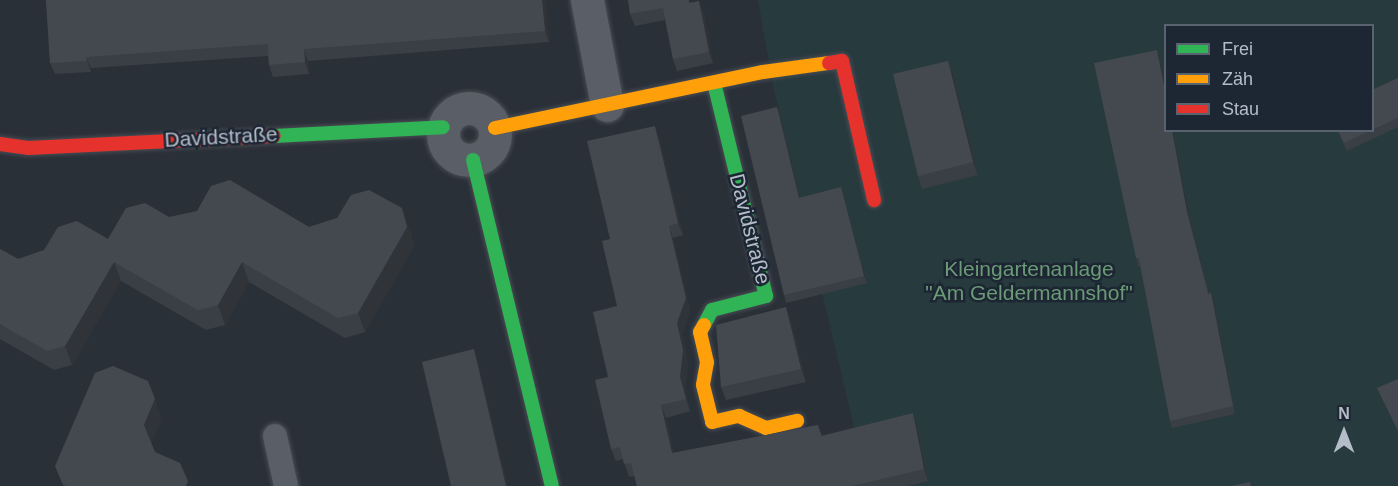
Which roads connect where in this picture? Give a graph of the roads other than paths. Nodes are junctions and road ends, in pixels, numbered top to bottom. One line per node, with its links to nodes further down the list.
1 (587, 0): 3 (street)
2 (714, 83): 3 (street); 8 (street); 9 (street, Davidstraße)
3 (607, 105): 5 (street)
4 (443, 127): 5 (street); 6 (street, Davidstraße); 7 (street)
5 (495, 128): 7 (street)
6 (0, 144)
7 (473, 160): 12 (street)
8 (874, 200)
9 (797, 421)
10 (275, 436): 11 (lane)
11 (286, 486)
12 (552, 486)

